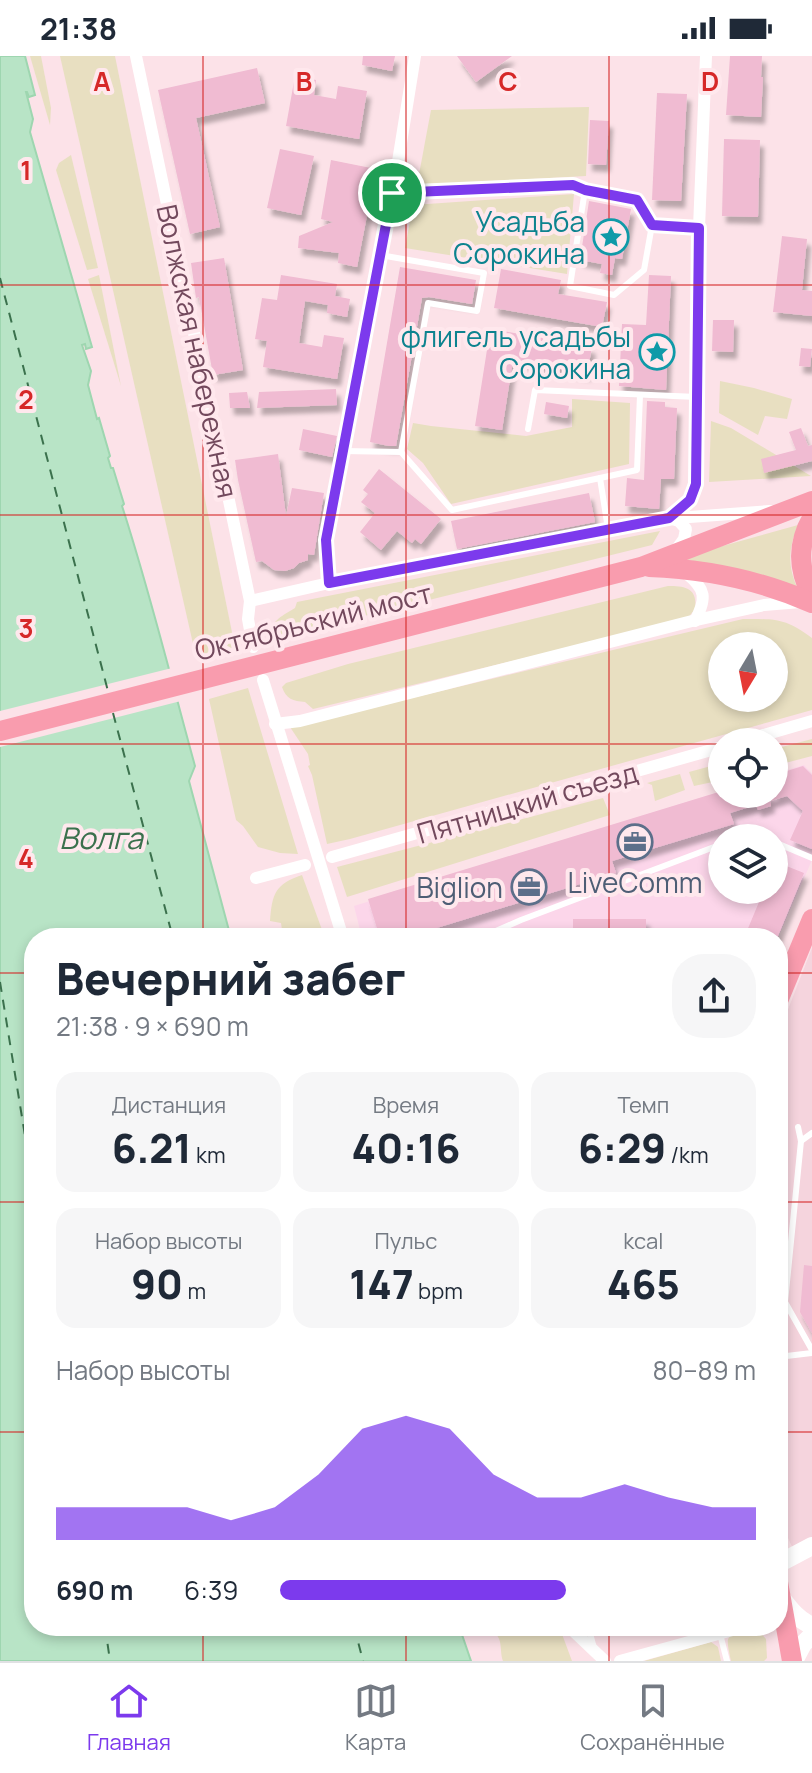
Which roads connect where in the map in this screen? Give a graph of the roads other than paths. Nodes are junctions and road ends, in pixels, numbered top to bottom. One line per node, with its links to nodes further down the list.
1 (136, 56): 23 (street, Волжская набережная)
2 (415, 56): 5 (street)
3 (706, 56): 7 (street)
4 (579, 188): 5 (street); 6 (lane); 6 (lane)
5 (392, 193): 8 (street)
6 (652, 225): 7 (lane)
7 (699, 228): 10 (street)
8 (380, 255): 12 (street); 13 (lane)
9 (640, 395): 10 (lane); 11 (lane); 14 (lane)
10 (697, 397): 17 (street)
11 (528, 429)
12 (343, 451): 13 (lane); 21 (street)
13 (401, 452): 14 (lane)
14 (600, 478): 19 (lane)
15 (812, 501): 16 (main road)
16 (786, 510): 17 (street); 20 (main road)
17 (669, 518): 19 (street); 20 (street)
18 (812, 518): 22 (main road)
19 (608, 529): 21 (street)
20 (675, 562): 22 (main road); 24 (street); 30 (main road, Октябрьский мост)
21 (329, 583): 23 (street)
22 (811, 600): 24 (street)
23 (250, 601): 25 (street, Волжская набережная)
24 (695, 621): 28 (street)
25 (253, 647)
26 (263, 680): 28 (street)
27 (812, 721): 29 (street)
28 (275, 724): 39 (street)
29 (788, 728)
30 (0, 731)
31 (708, 751): 34 (street, Пятницкий съезд)
32 (788, 848): 35 (lane)
33 (708, 849): 40 (lane)
34 (332, 857)
35 (812, 858)
36 (305, 865): 37 (street)
37 (256, 878)
38 (812, 919): 41 (main road)
39 (340, 928)
40 (503, 928)
41 (788, 977)
42 (798, 1127): 44 (lane)
43 (812, 1133): 44 (lane)
44 (801, 1141): 45 (lane)
45 (788, 1272)
46 (788, 1307): 47 (lane)
47 (812, 1351): 48 (lane)
48 (788, 1356)
49 (812, 1546): 50 (main road)
50 (788, 1559)
51 (788, 1610): 52 (main road)
52 (812, 1626)
53 (812, 1635): 62 (main road)
54 (579, 1636): 59 (street)
55 (592, 1636): 59 (lane)
56 (713, 1636): 60 (street)
57 (721, 1636): 61 (lane)
58 (787, 1636): 62 (main road)
59 (600, 1656)
60 (620, 1661)
61 (727, 1661)
62 (793, 1661)

